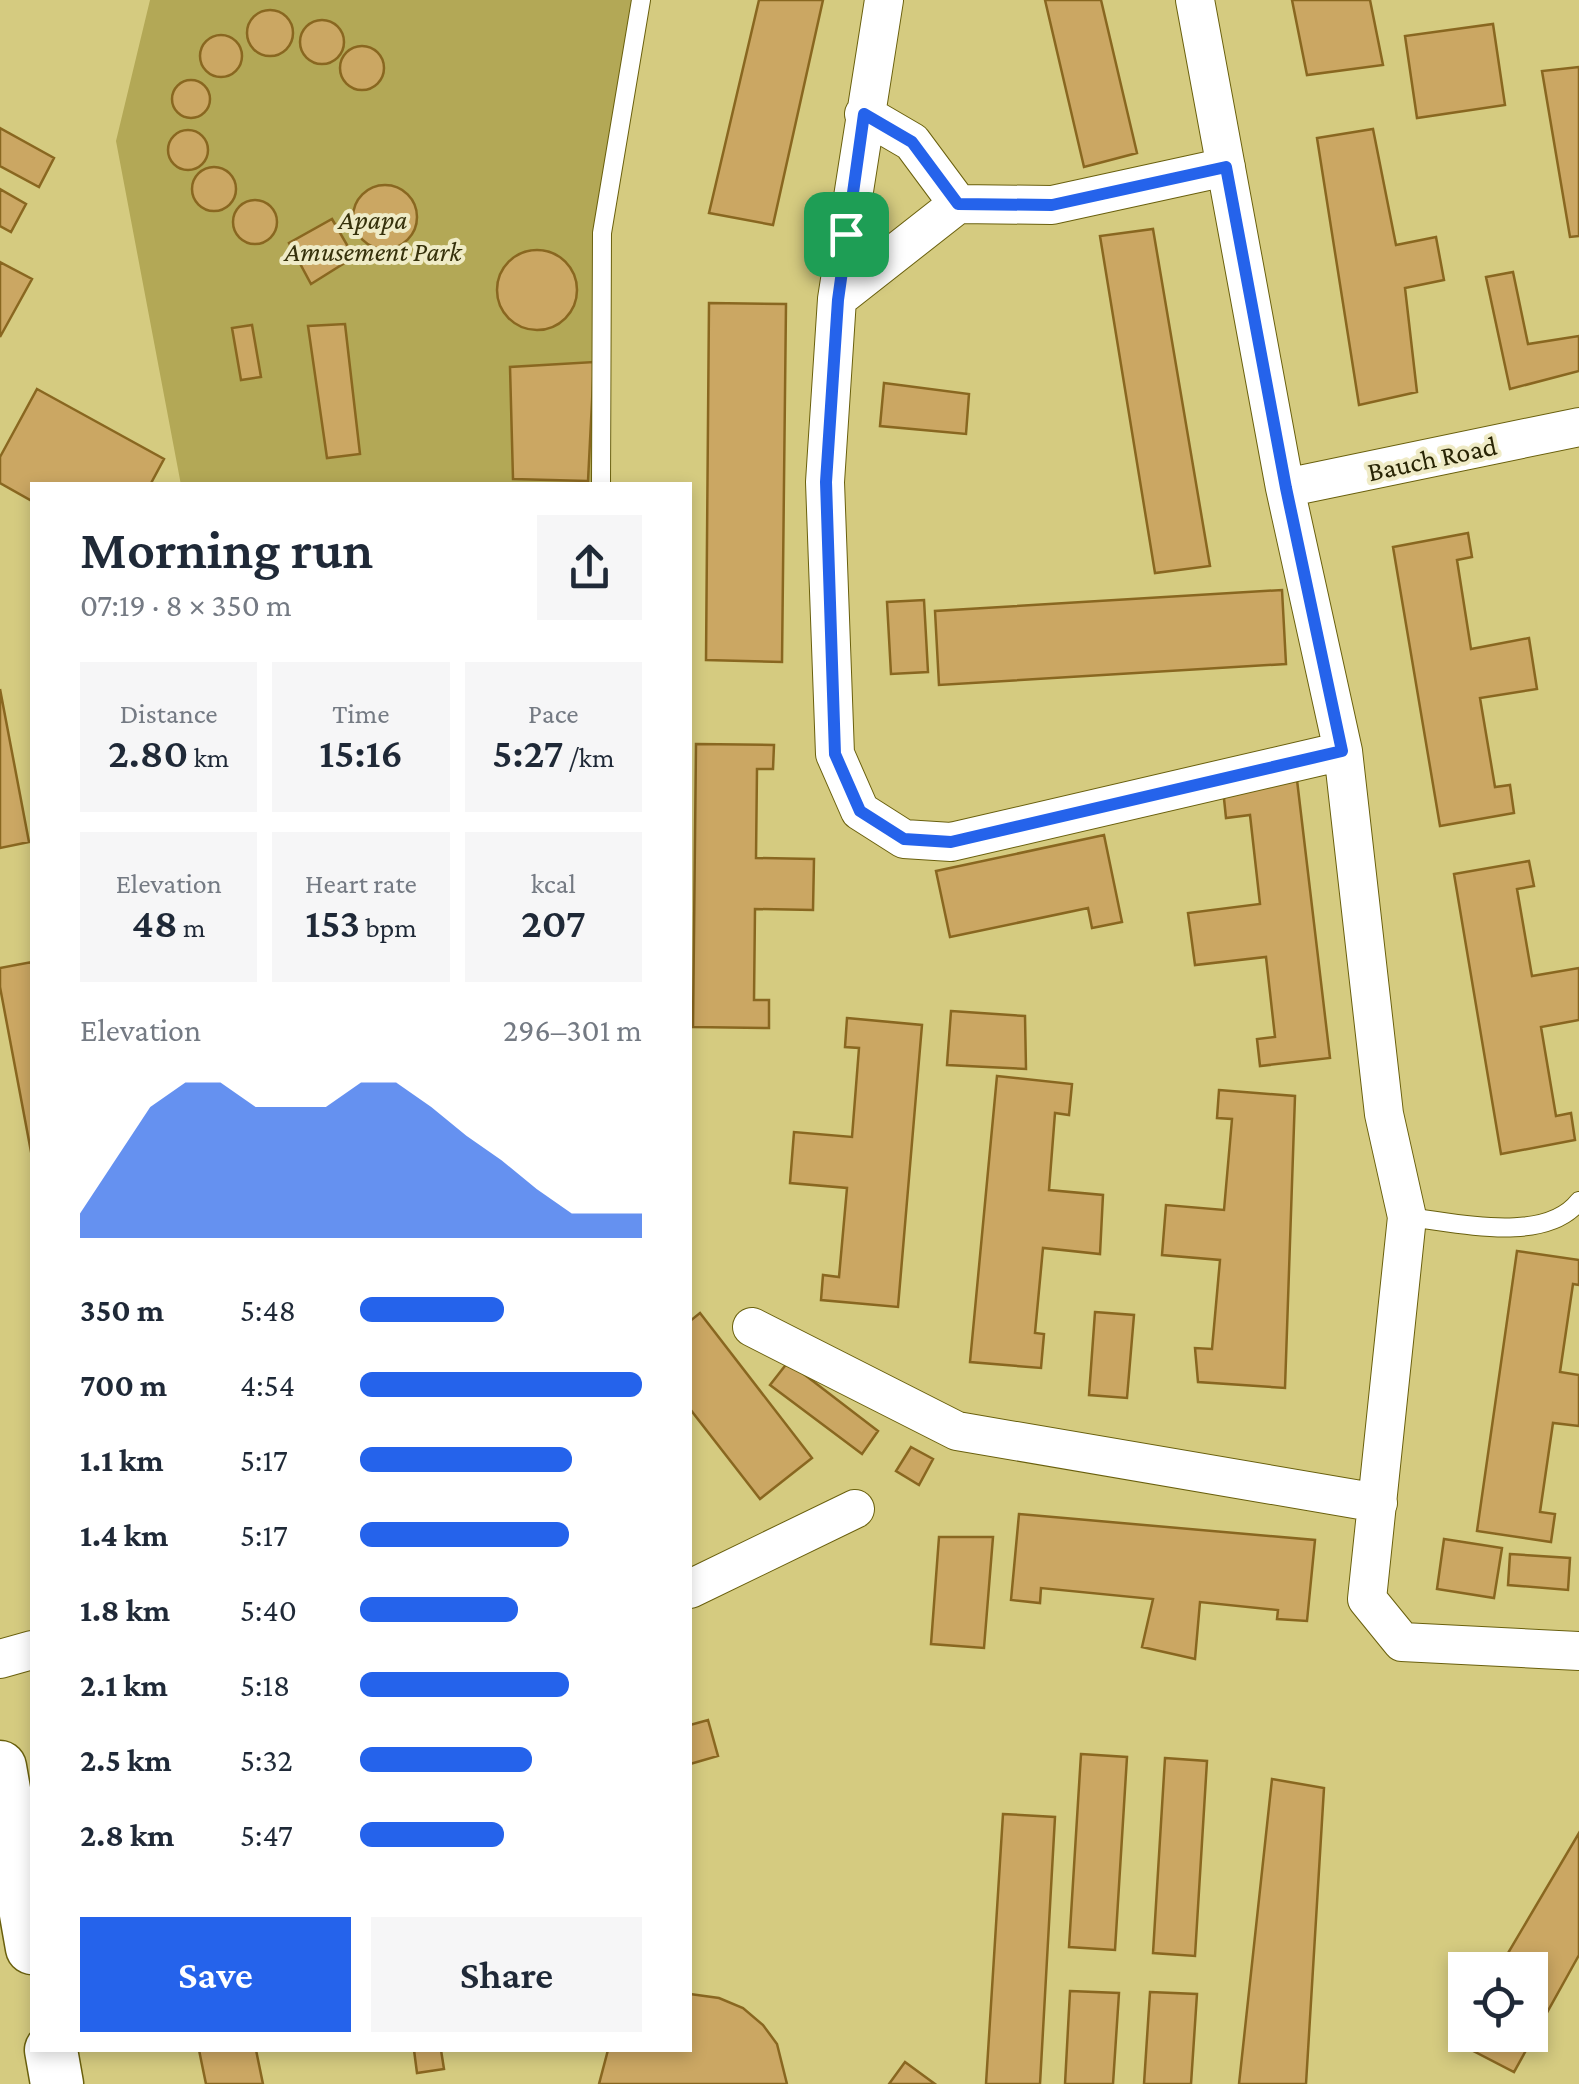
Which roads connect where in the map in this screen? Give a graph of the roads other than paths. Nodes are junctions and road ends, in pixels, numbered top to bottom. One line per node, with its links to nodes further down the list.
1 (641, 0): 9 (lane)
2 (884, 0): 4 (street)
3 (1195, 0): 5 (street)
4 (864, 114): 6 (street); 7 (street)
5 (1226, 167): 6 (street); 10 (street)
6 (958, 204): 7 (street)
7 (838, 300): 11 (street)
8 (1579, 427): 10 (street, Bauch Road)
9 (601, 482)
10 (1286, 488): 11 (street)
11 (1342, 751): 13 (street)
12 (1579, 1201): 13 (lane)
13 (1407, 1218): 15 (street)
14 (752, 1328): 15 (street)
15 (1378, 1503): 19 (street)
16 (855, 1509): 17 (street)
17 (692, 1587)
18 (30, 1651): 20 (street)
19 (1579, 1651)
20 (0, 1659)
21 (0, 1767): 22 (main road)
22 (30, 1937)
23 (51, 2052): 24 (main road)
24 (57, 2084)

